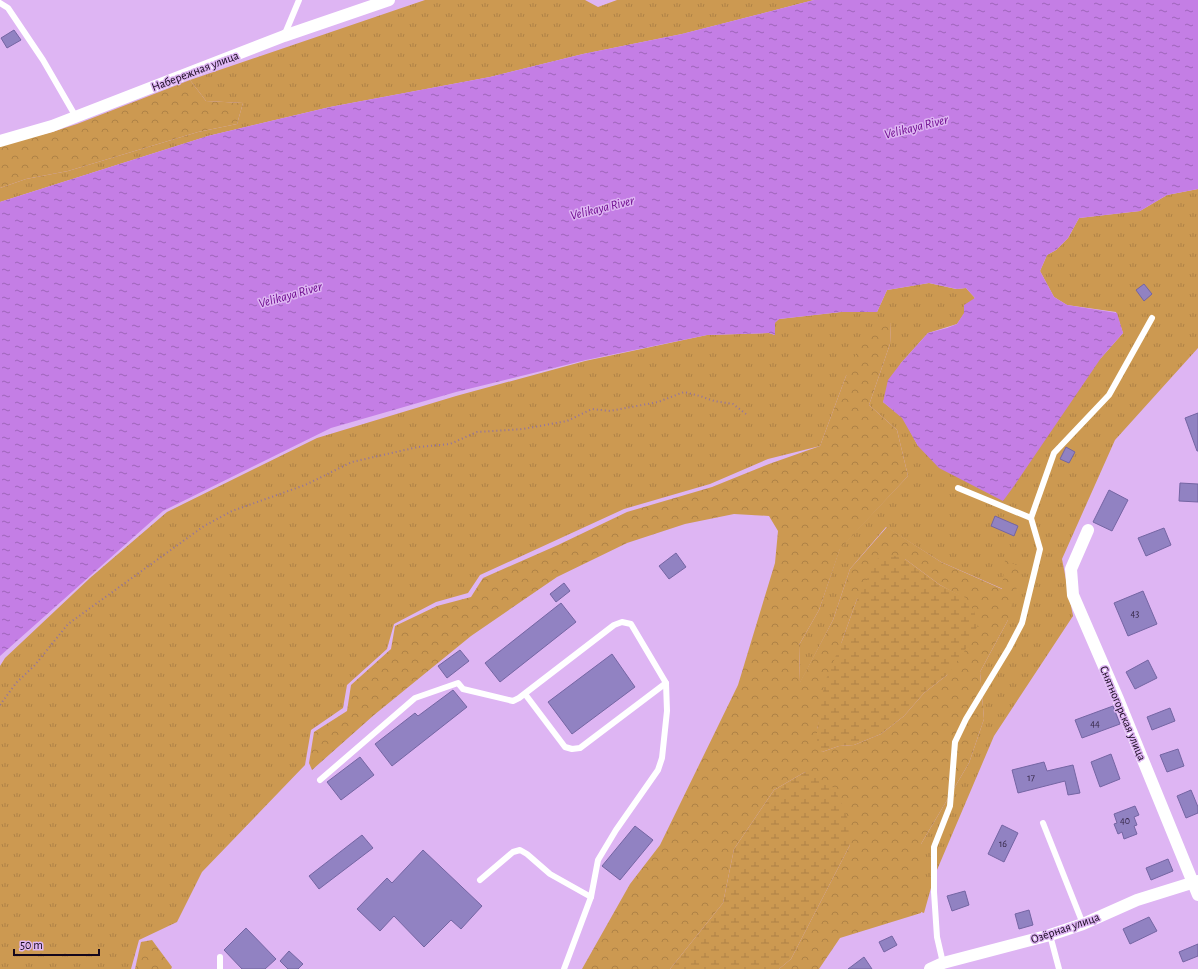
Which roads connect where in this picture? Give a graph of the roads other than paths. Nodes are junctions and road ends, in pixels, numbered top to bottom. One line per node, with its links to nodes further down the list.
1 (299, 0): 4 (lane)
2 (389, 0): 4 (street, Набережная улица)
3 (0, 3): 5 (lane)
4 (284, 36): 5 (street, Набережная улица)
5 (76, 117): 6 (street, Набережная улица)
6 (0, 141)
7 (1152, 318): 9 (lane)
8 (958, 488): 9 (lane)
9 (1031, 518): 22 (lane)
10 (1088, 530): 16 (street, Снятногорская улица)
11 (666, 683): 12 (lane); 12 (lane); 18 (lane)
12 (525, 694): 13 (lane)
13 (320, 780)
14 (1043, 823): 19 (lane)
15 (480, 880): 18 (lane)
16 (1195, 882): 17 (street, Снятногорская улица); 19 (street, Озёрная улица)
17 (1198, 895)
18 (591, 897): 24 (lane)
19 (1083, 924): 20 (street, Озёрная улица)
20 (1050, 935): 22 (street, Озёрная улица); 26 (lane)
21 (220, 957): 23 (lane)
22 (944, 963): 25 (street, Озёрная улица)
23 (220, 969)
24 (564, 969)
25 (930, 969)
26 (1059, 969)

